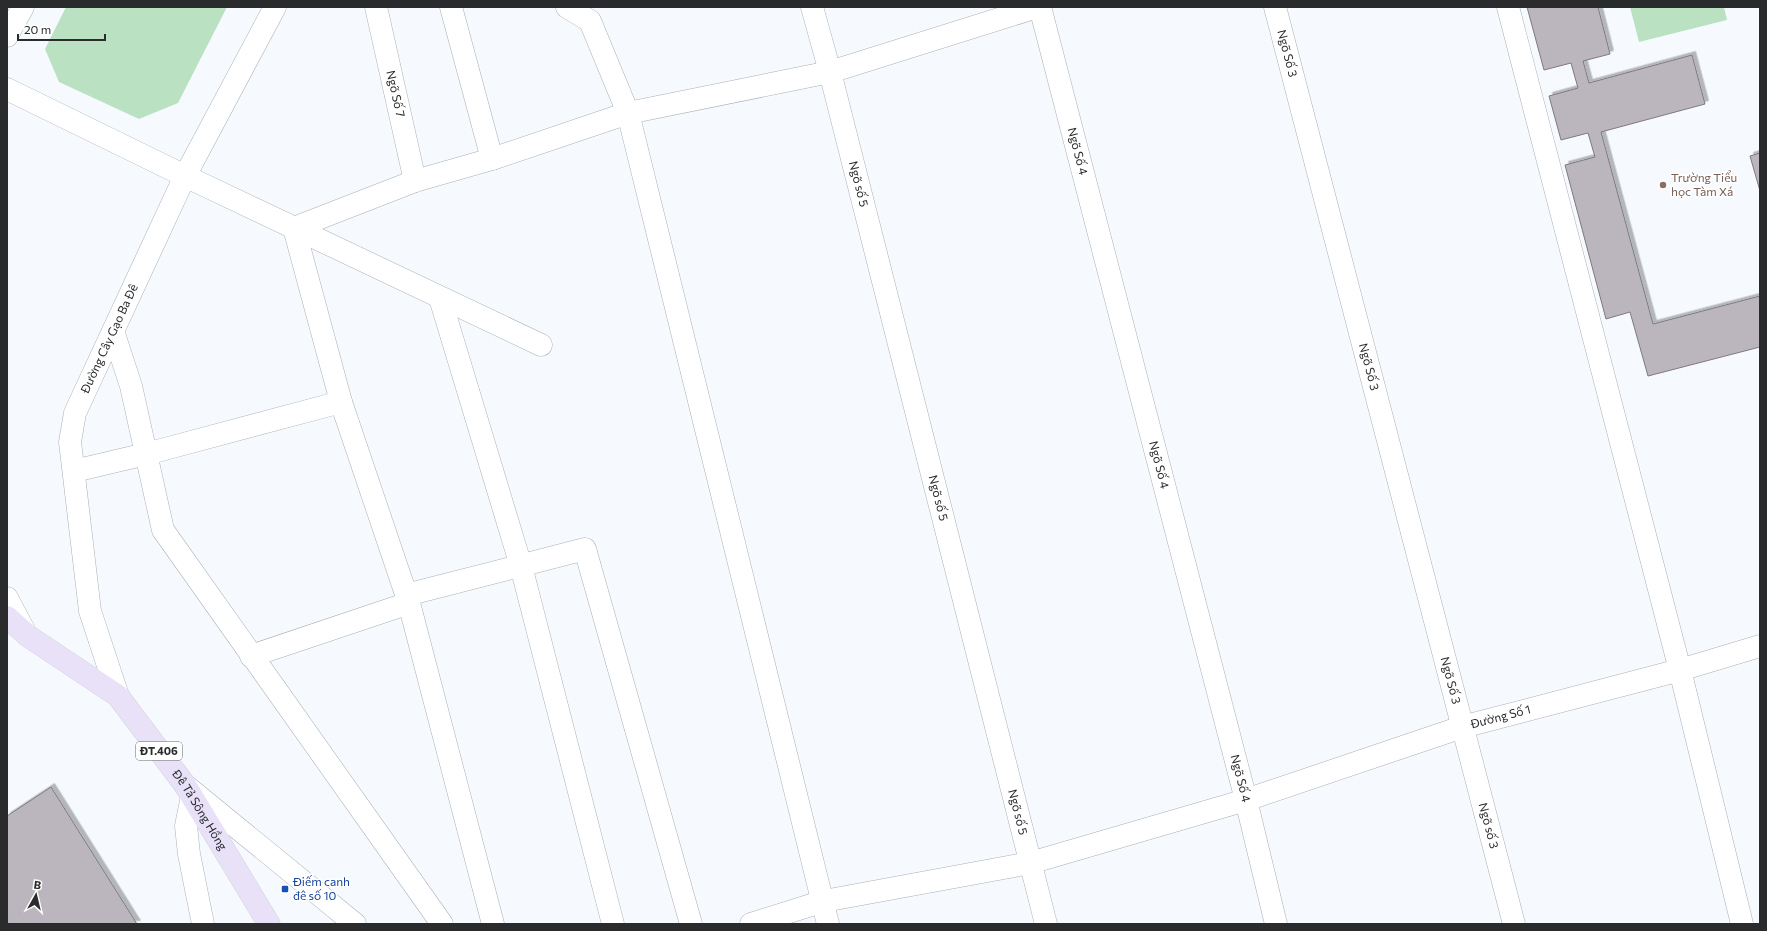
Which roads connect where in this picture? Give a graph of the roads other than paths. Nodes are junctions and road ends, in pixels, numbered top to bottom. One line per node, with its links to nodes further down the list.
1 (23, 7): 10 (street)
2 (274, 7): 15 (street, Đường Cây Gạo Ba Đê)
3 (376, 7): 16 (street, Ngõ Số 7)
4 (451, 7): 14 (street)
5 (567, 7): 13 (street)
6 (812, 7): 11 (street, Ngõ số 5)
7 (1039, 7): 11 (street); 35 (street, Ngõ Số 4)
8 (1275, 7): 33 (street, Ngõ Số 3)
9 (1508, 7): 31 (street)
10 (7, 36)
11 (830, 72): 13 (street); 36 (street, Ngõ số 5)
12 (7, 89): 15 (street)
13 (628, 113): 14 (street); 37 (street)
14 (492, 159): 16 (street)
15 (185, 176): 17 (street); 19 (street, Đường Cây Gạo Ba Đê)
16 (415, 181): 17 (street)
17 (294, 228): 18 (street); 21 (street)
18 (440, 298): 20 (street); 24 (street)
19 (113, 331): 22 (street); 23 (street, Đường Cây Gạo Ba Đê)
20 (541, 345)
21 (341, 402): 22 (street); 26 (street)
22 (146, 454): 23 (street); 30 (street)
23 (74, 471): 32 (street, Đường Cây Gạo Ba Đê)
24 (521, 566): 26 (street); 43 (street); 44 (street)
25 (7, 598): 28 (street)
26 (407, 599): 30 (street); 42 (street)
27 (7, 617): 28 (main road, Đê Tả Sông Hồng / ĐT.406)
28 (28, 636): 32 (main road, Đê Tả Sông Hồng / ĐT.406)
29 (1760, 646): 31 (street, Đường Số 1)
30 (251, 656): 41 (street)
31 (1680, 670): 33 (street, Đường Số 1); 50 (street)
32 (118, 696): 34 (main road, Đê Tả Sông Hồng / ĐT.406)
33 (1462, 727): 35 (street, Đường Số 1); 49 (street, Ngõ số 3)
34 (189, 790): 38 (street); 39 (main road, Đê Tả Sông Hồng / ĐT.406); 40 (street)
35 (1246, 800): 36 (street, Đường Số 1); 48 (street, Ngõ Số 4)
36 (1030, 863): 37 (street, Đường Số 1); 47 (street, Ngõ số 5)
37 (824, 901): 45 (street, Đường Số 1); 46 (street)
38 (203, 924)
39 (269, 924)
40 (355, 924)
41 (442, 924)
42 (493, 924)
43 (613, 924)
44 (691, 924)
45 (751, 924)
46 (828, 924)
47 (1046, 924)
48 (1276, 924)
49 (1514, 924)
50 (1742, 924)

